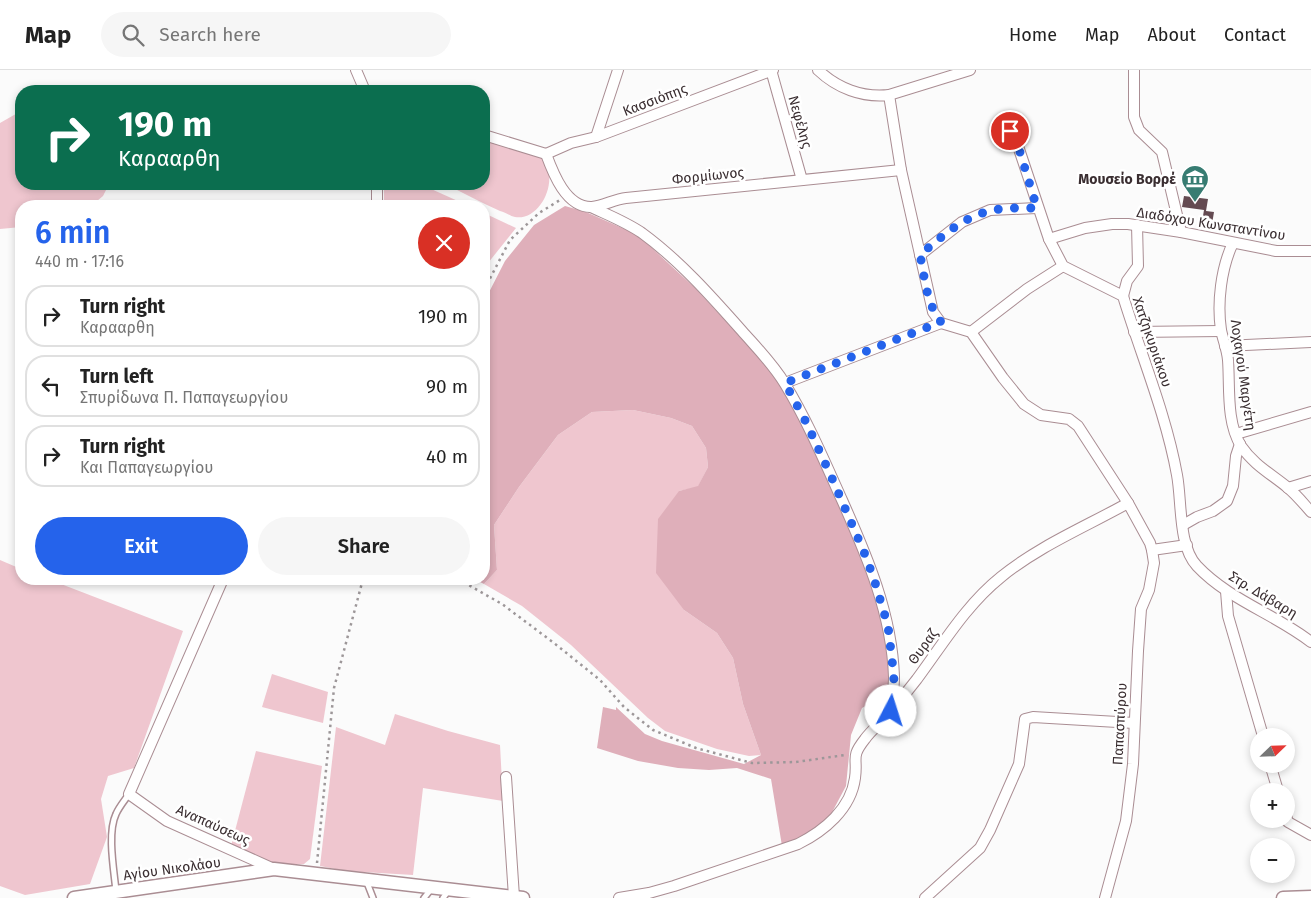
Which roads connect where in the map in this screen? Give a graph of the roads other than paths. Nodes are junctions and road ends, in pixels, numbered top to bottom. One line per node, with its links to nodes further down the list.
1 (356, 70): 7 (street)
2 (618, 70): 11 (street)
3 (772, 70): 11 (street, Κασσιόπης); 14 (street, Νεφέλης)
4 (818, 70): 8 (street)
5 (970, 70): 8 (street)
6 (1134, 70): 18 (street)
7 (362, 85)
8 (889, 95): 13 (street)
9 (1010, 131): 16 (street)
10 (490, 137): 12 (street)
11 (596, 137): 12 (street, Κασσιόπης)
12 (546, 154): 15 (street)
13 (901, 170): 14 (street, Φορμίωνος); 22 (street)
14 (802, 180): 15 (street, Φορμίωνος)
15 (591, 207): 31 (street)
16 (1037, 208): 19 (street); 22 (street)
17 (1138, 225): 18 (street, Διαδόχου Κωνσταντίνου); 19 (street, Διαδόχου Κωνσταντίνου); 24 (street)
18 (1181, 232): 20 (street, Διαδόχου Κωνσταντίνου)
19 (1049, 239): 23 (street)
20 (1233, 243): 21 (street, Διαδόχου Κωνσταντίνου); 26 (street, Λοχαγού Μαργέτη)
21 (1311, 251)
22 (920, 255): 25 (street)
23 (1063, 266): 24 (street, Χατζηκυριάκου); 27 (street)
24 (1123, 296): 28 (street, Χατζηκυριάκου)
25 (941, 322): 27 (street); 31 (street)
26 (1221, 331): 28 (street); 30 (street, Λοχαγού Μαργέτη)
27 (972, 332): 37 (street)
28 (1134, 332): 39 (street, Χατζηκυριάκου)
29 (1311, 342): 30 (street)
30 (1225, 346): 33 (street, Λοχαγού Μαργέτη)
31 (785, 383): 45 (street)
32 (1311, 412): 33 (street)
33 (1236, 434): 34 (street, Λοχαγού Μαργέτη)
34 (1240, 444): 36 (street, Λοχαγού Μαργέτη); 39 (street)
35 (1311, 481): 36 (street)
36 (1288, 488): 38 (street, Λοχαγού Μαργέτη)
37 (1128, 503): 41 (street); 45 (street, Θυραζ)
38 (1311, 512)
39 (1183, 525): 40 (street, Χατζηκυριάκου)
40 (1187, 545): 41 (street); 43 (street, Στρ. Δάβαρη)
41 (1152, 550): 46 (street, Παπασπύρου)
42 (220, 585): 49 (street)
43 (1226, 591): 44 (street, Στρ. Δάβαρη); 47 (street)
44 (1311, 642)
45 (891, 711): 61 (street, Θυραζ)
46 (1134, 723): 62 (street); 63 (street, Παπασπύρου)
47 (1261, 728)
48 (506, 777): 57 (street)
49 (129, 794): 52 (street, Αναπαύσεως); 54 (lane)
50 (1295, 826): 51 (street)
51 (1311, 836)
52 (274, 869): 53 (street, Αναπαύσεως); 54 (street, Αγίου Νικολάου)
53 (366, 880): 55 (street, Αναπαύσεως); 60 (lane)
54 (116, 892): 59 (street, Αγίου Νικολάου)
55 (428, 893): 56 (street, Αναπαύσεως)
56 (446, 894): 57 (street, Αναπαύσεως)
57 (518, 897)
58 (1311, 897): 64 (street)
59 (74, 898)
60 (374, 898)
61 (619, 898)
62 (925, 898)
63 (1105, 898)
64 (1283, 898)

